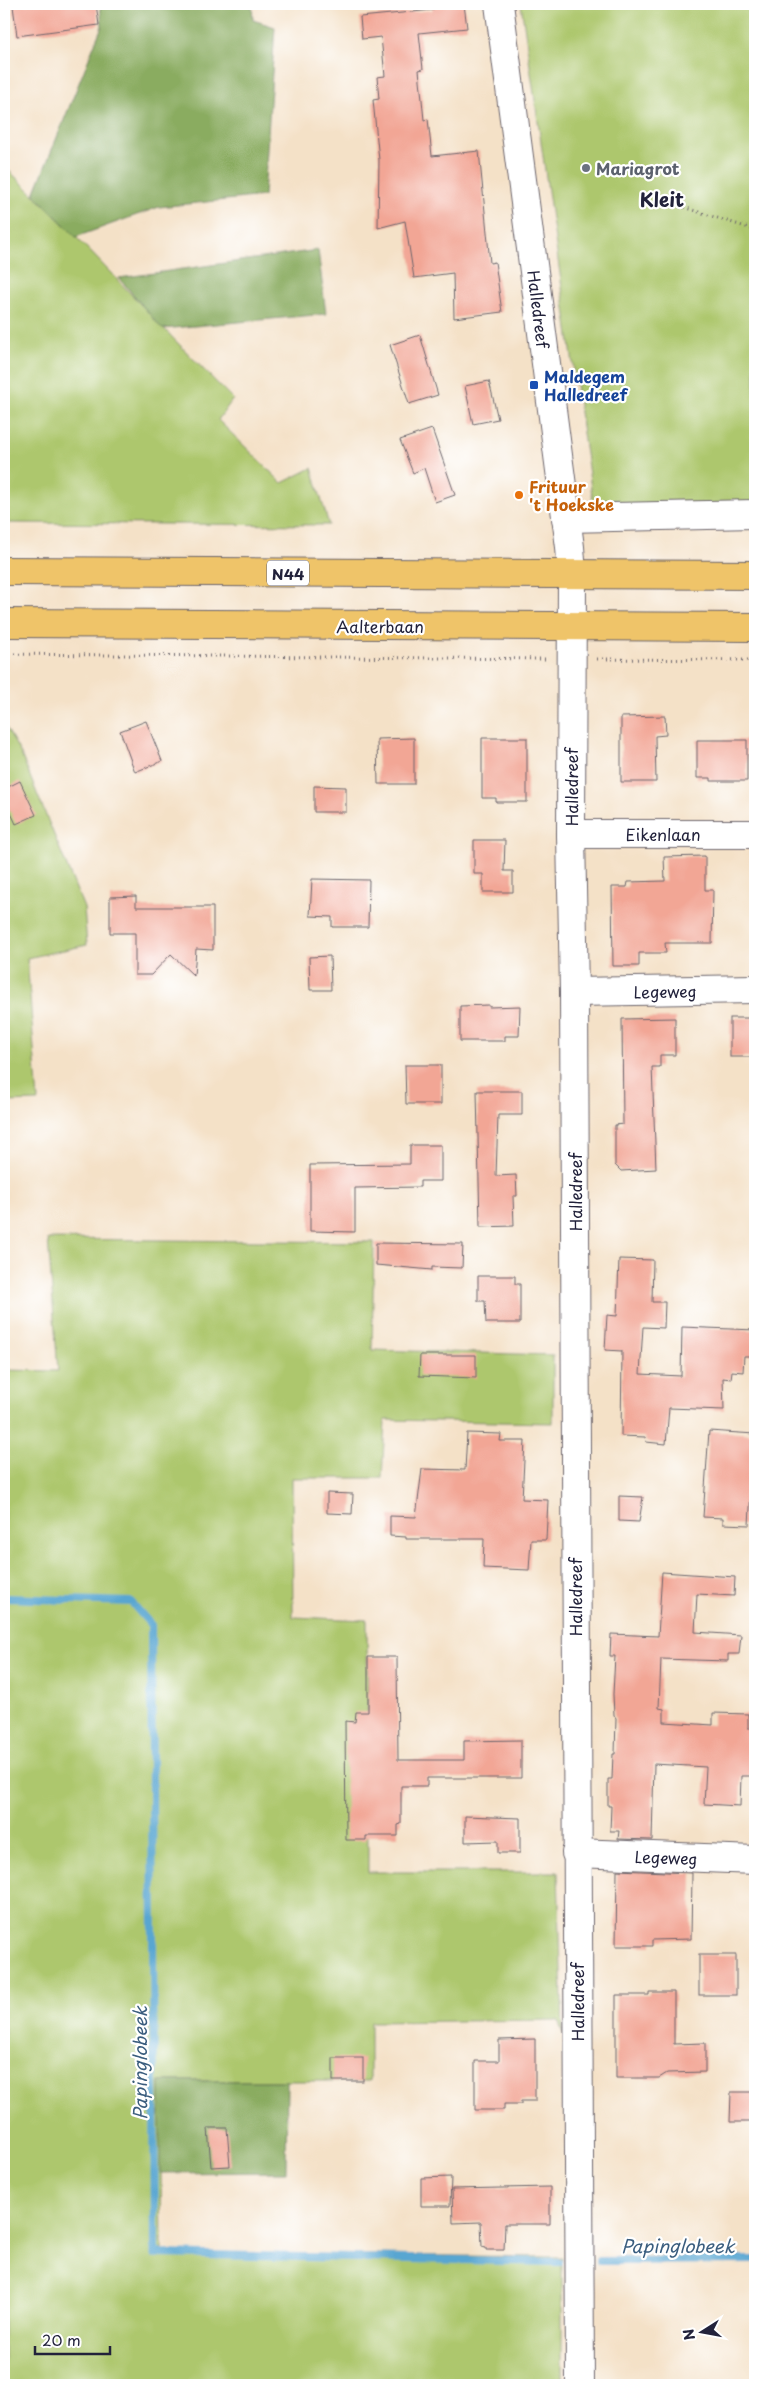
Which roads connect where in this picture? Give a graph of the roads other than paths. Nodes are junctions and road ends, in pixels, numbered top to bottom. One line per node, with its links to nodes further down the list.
1 (500, 4): 3 (street, Halledreef)
2 (755, 514): 3 (street)
3 (566, 518): 5 (street, Halledreef)
4 (4, 571): 5 (highway, N44)
5 (572, 574): 6 (highway, N44); 8 (street, Halledreef)
6 (755, 575)
7 (4, 623): 8 (highway, Aalterbaan)
8 (570, 627): 9 (highway, Aalterbaan); 10 (street, Halledreef)
9 (755, 627)
10 (571, 834): 11 (street, Eikenlaan); 13 (street, Halledreef)
11 (755, 834)
12 (755, 989): 13 (street, Legeweg)
13 (574, 992): 14 (street, Halledreef)
14 (576, 1853): 15 (street, Legeweg); 16 (street, Halledreef)
15 (755, 1860)
16 (580, 2385)

